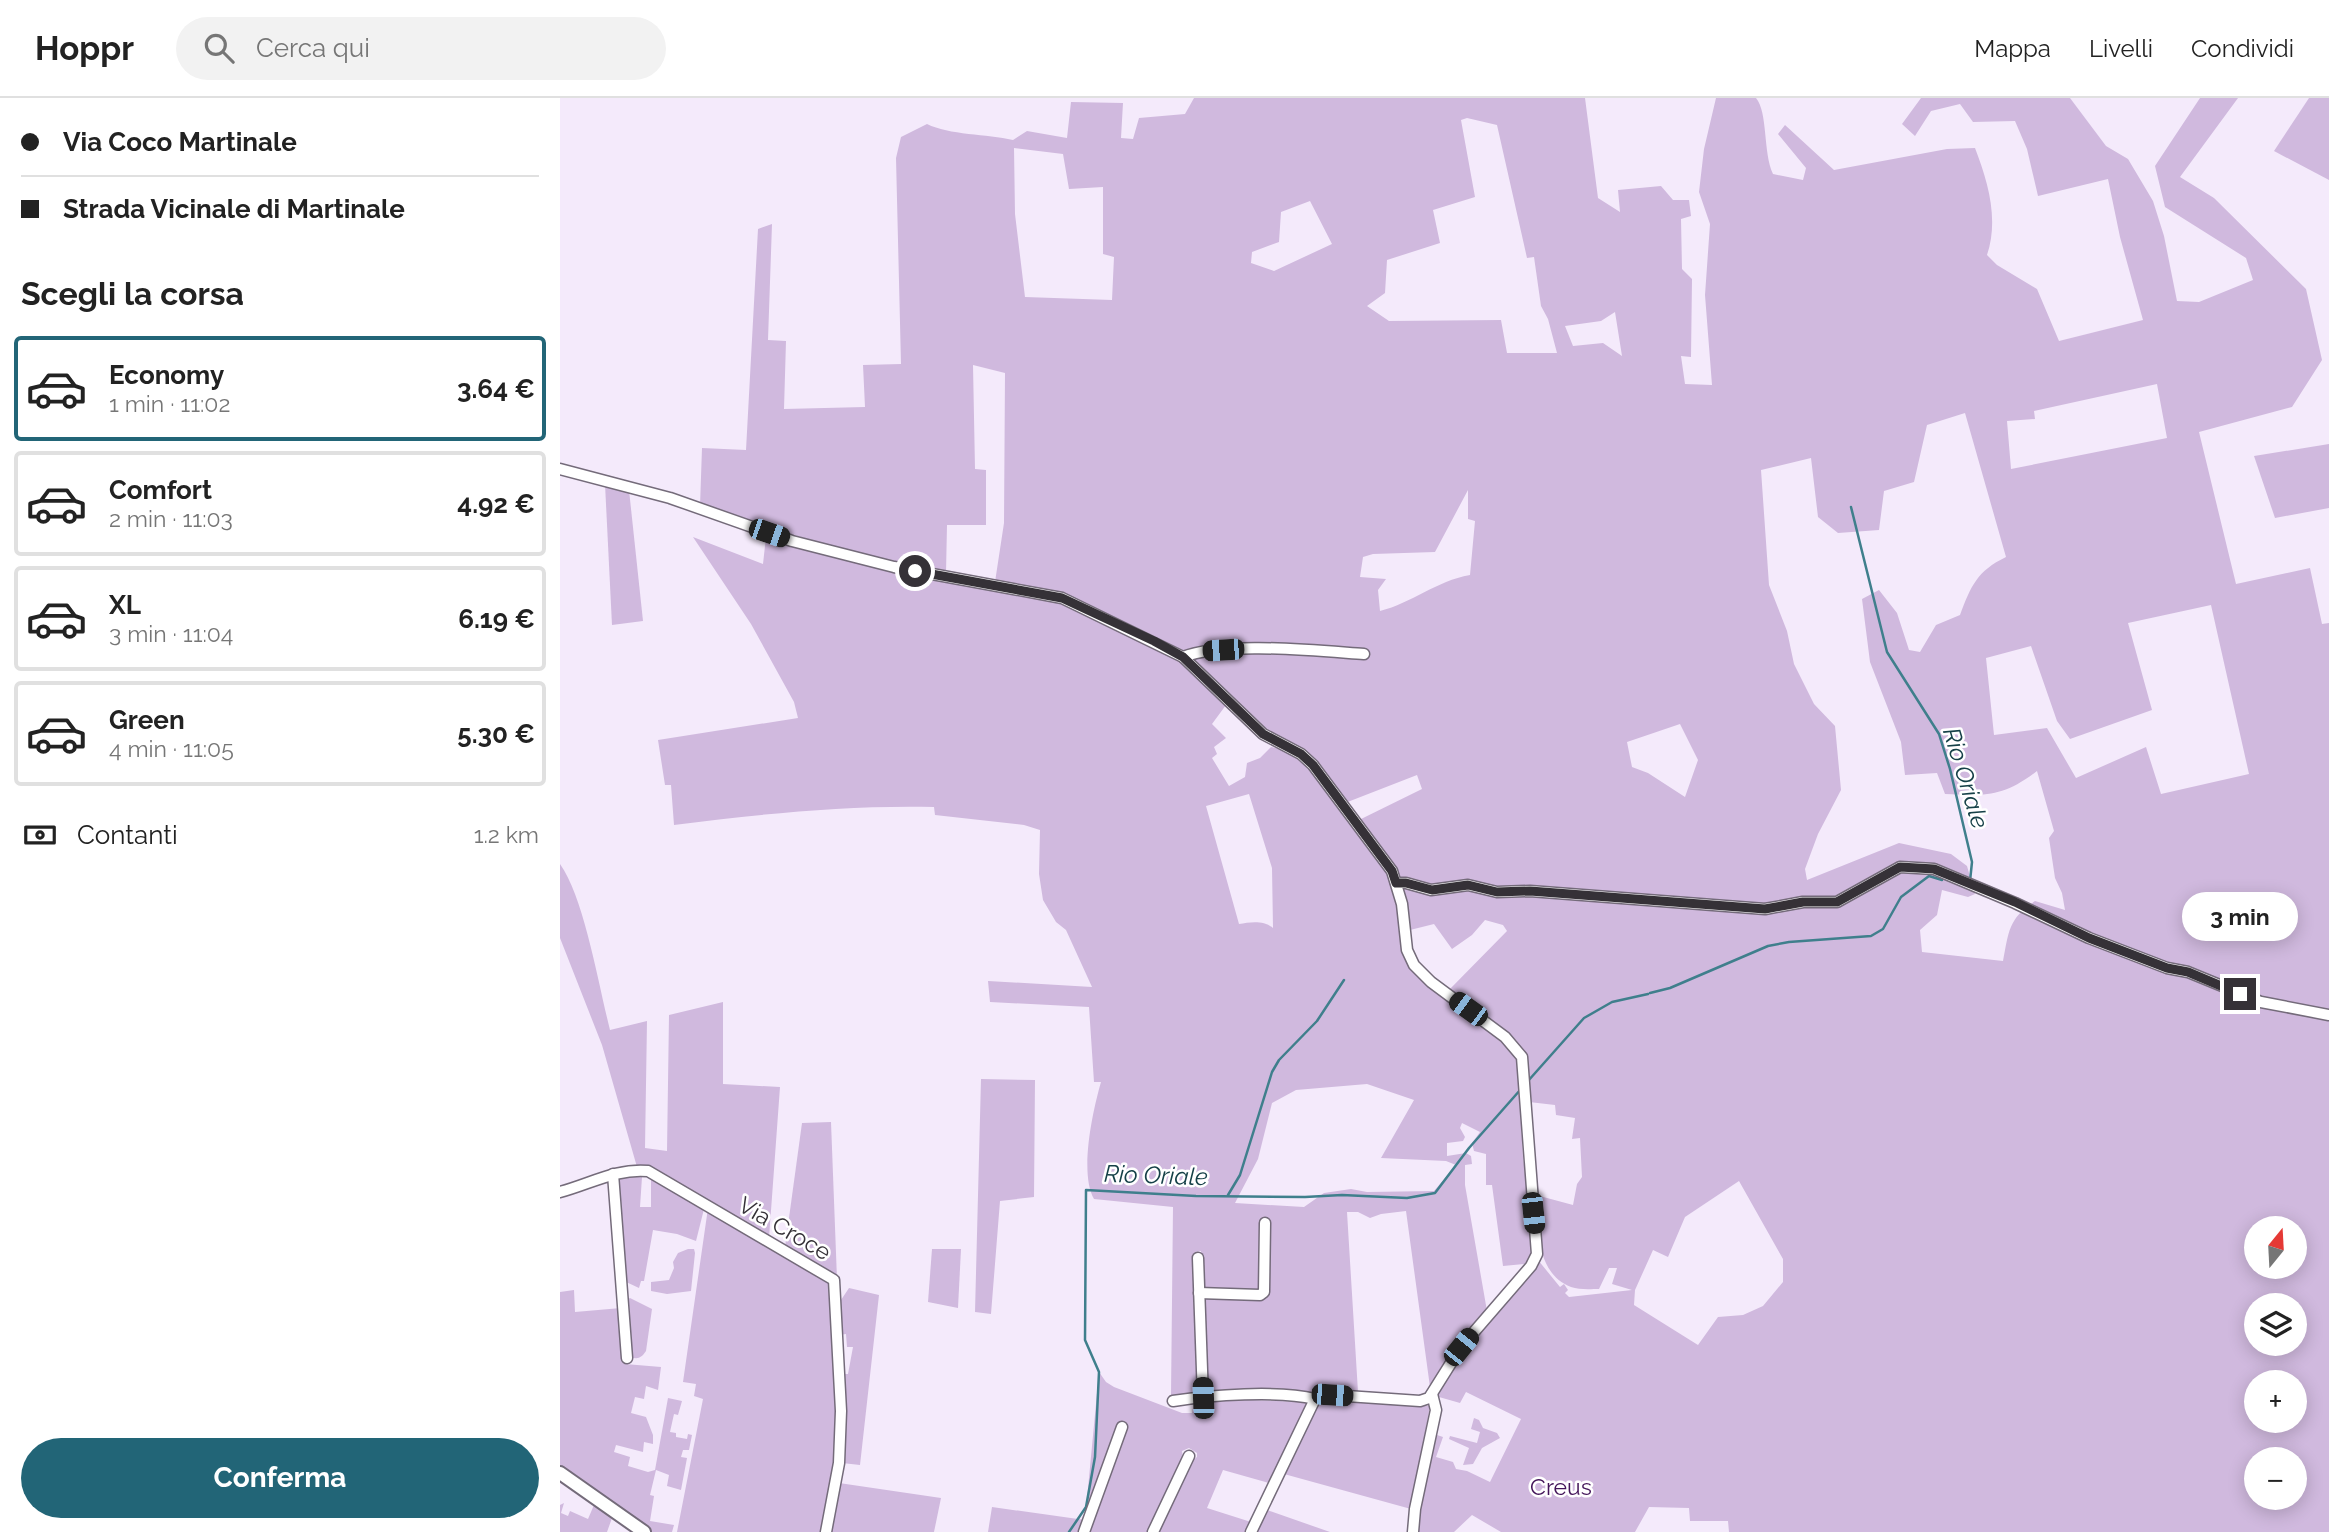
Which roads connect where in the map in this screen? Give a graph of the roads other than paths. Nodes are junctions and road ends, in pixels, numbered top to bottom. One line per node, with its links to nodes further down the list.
1 (560, 469): 3 (street)
2 (1364, 654): 3 (street)
3 (1183, 657): 4 (street)
4 (1396, 883): 5 (street); 12 (street)
5 (2329, 1015)
6 (613, 1174): 7 (street, Via Croce); 11 (street); 20 (street, Via Croce)
7 (560, 1192)
8 (1265, 1223): 10 (street)
9 (1198, 1258): 10 (street)
10 (1199, 1293): 13 (street)
11 (627, 1358)
12 (1432, 1394): 14 (street); 24 (street)
13 (1203, 1398): 14 (street); 15 (street)
14 (1315, 1399): 23 (street)
15 (1173, 1401)
16 (1122, 1427): 21 (street)
17 (1189, 1456): 22 (street)
18 (560, 1472): 19 (street)
19 (644, 1532)
20 (825, 1532)
21 (1084, 1532)
22 (1153, 1532)
23 (1251, 1532)
24 (1413, 1532)

